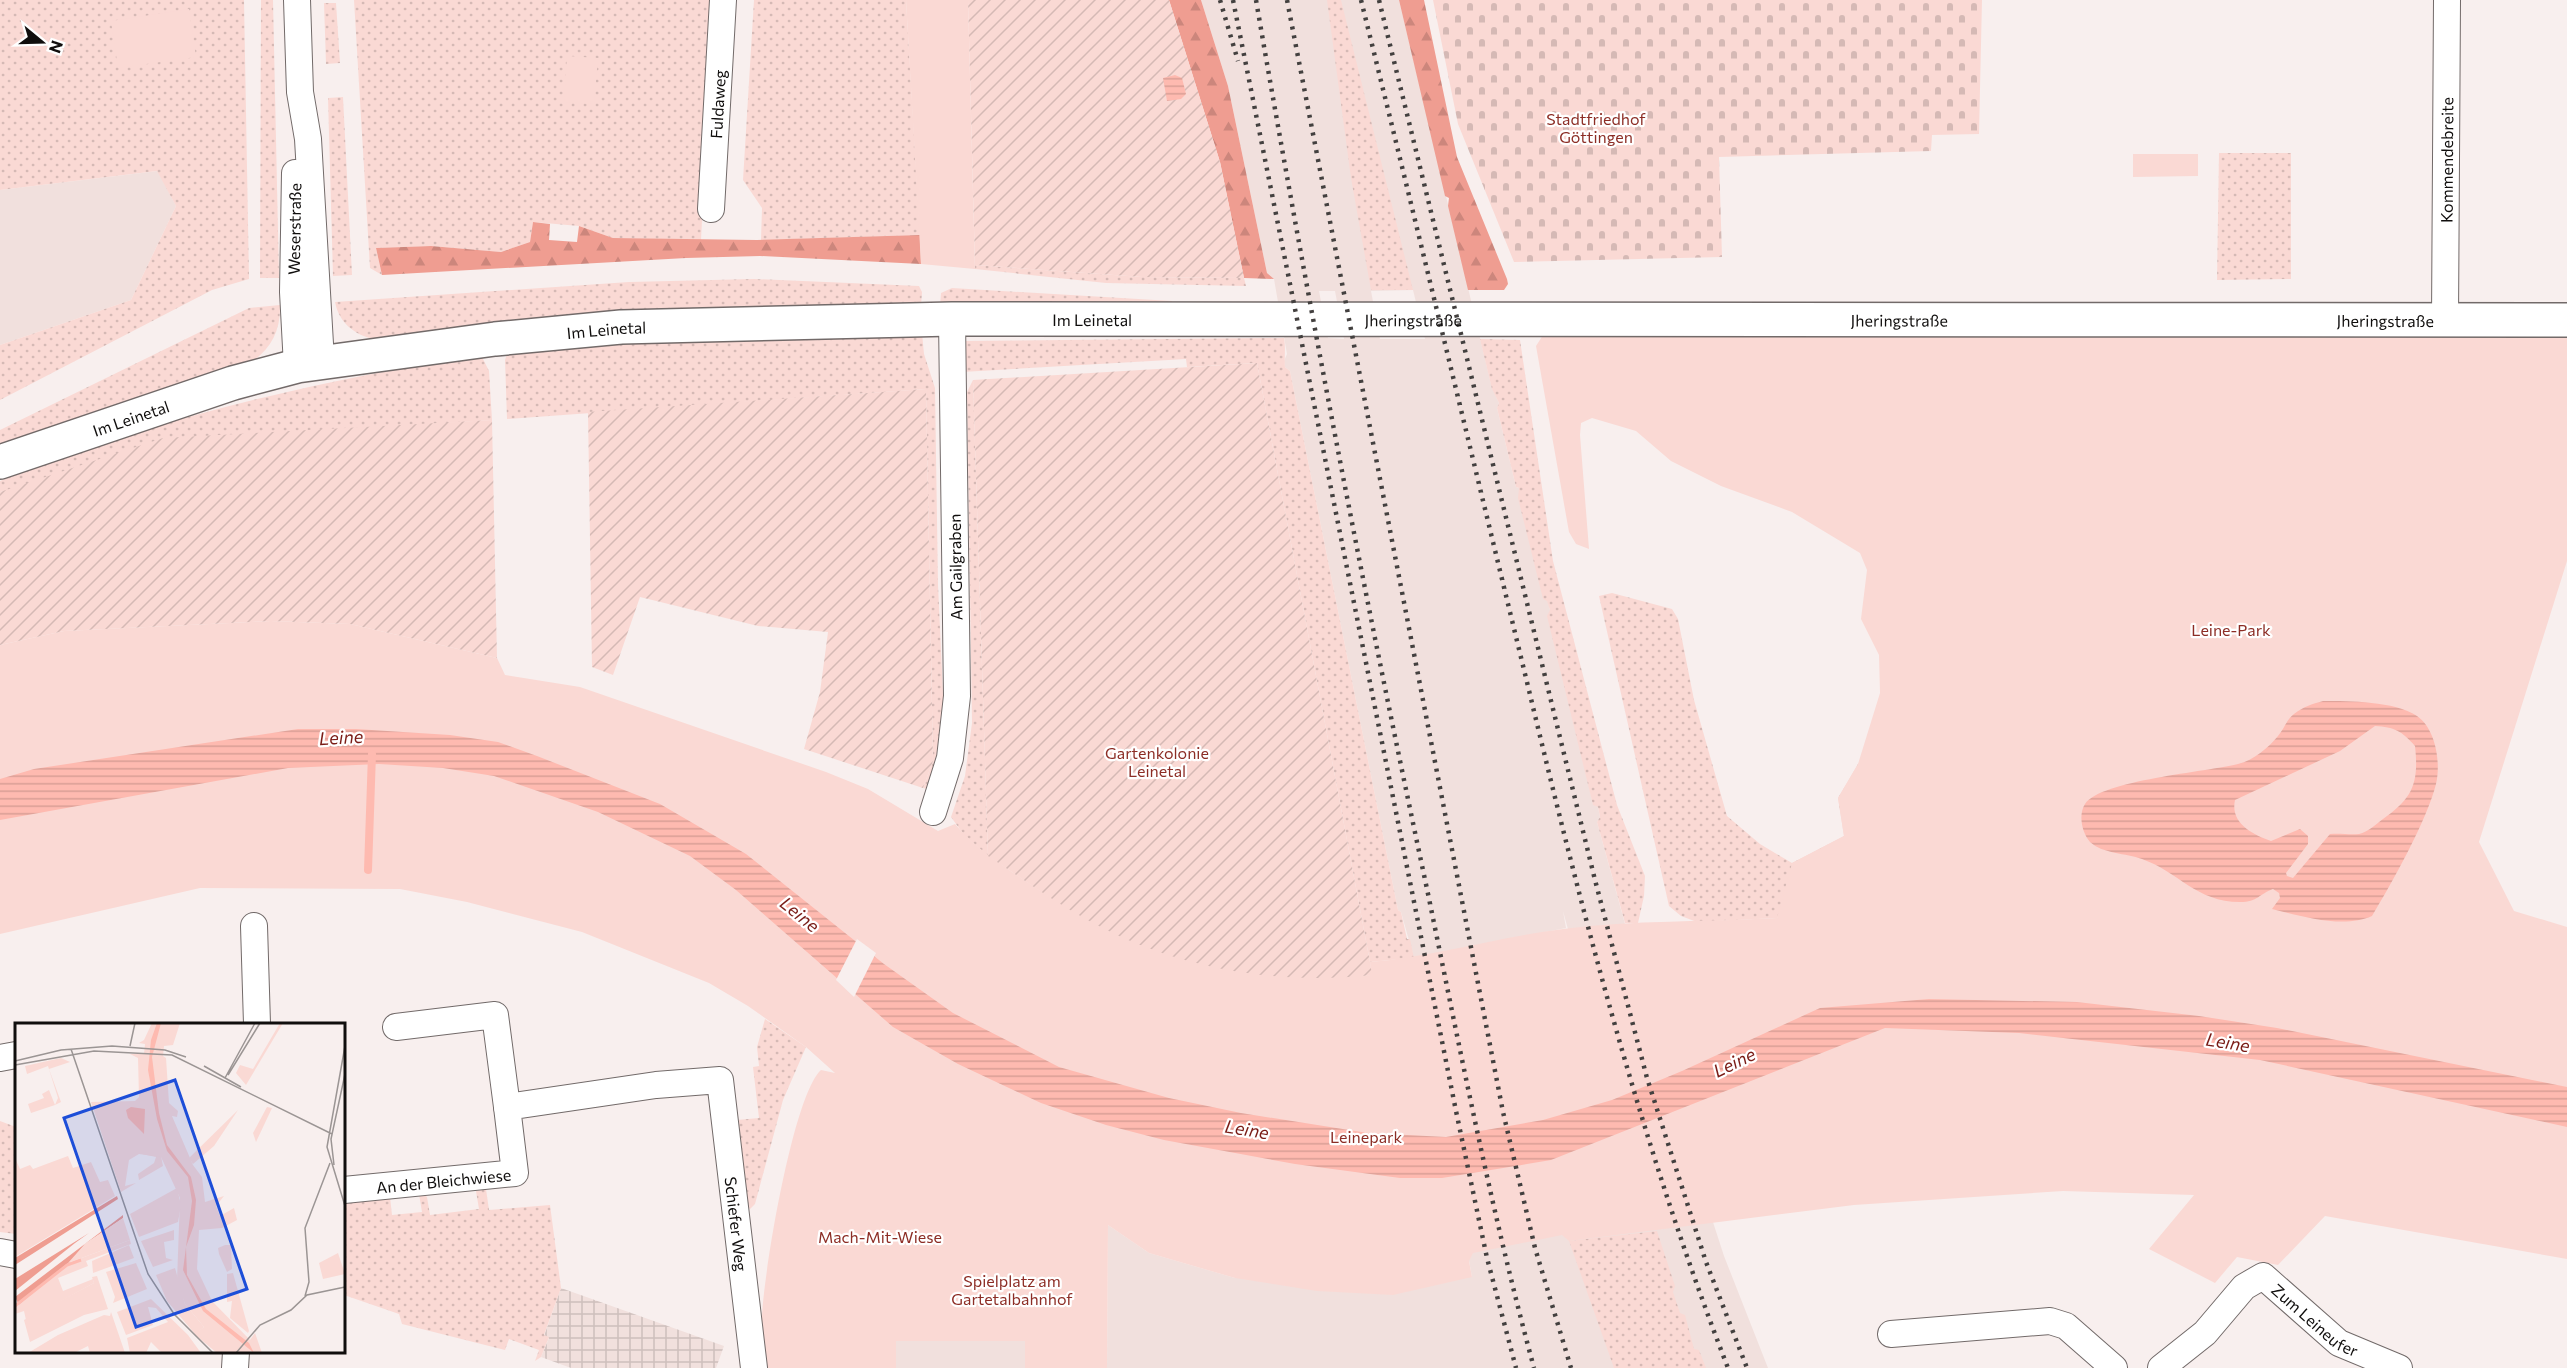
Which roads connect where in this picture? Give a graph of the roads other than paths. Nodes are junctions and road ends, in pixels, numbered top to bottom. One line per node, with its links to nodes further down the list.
1 (297, 0): 9 (street, Weserstraße)
2 (723, 0): 4 (street, Fuldaweg)
3 (2447, 0): 7 (street, Kommendebreite)
4 (711, 209)
5 (952, 319): 6 (main road, Im Leinetal); 9 (main road, Im Leinetal); 11 (street, Am Gailgraben)
6 (1231, 319): 7 (main road, Jheringstraße)
7 (2445, 320): 8 (main road, Jheringstraße)
8 (2567, 320)
9 (309, 363): 10 (main road, Im Leinetal)
10 (0, 462)
11 (933, 812)
12 (254, 926): 13 (street)
13 (257, 1023)
14 (396, 1027): 17 (street, An der Bleichwiese)
15 (15, 1055): 16 (street)
16 (0, 1058)
17 (507, 1107): 18 (street, An der Bleichwiese); 24 (street, Schiefer Weg)
18 (345, 1190)
19 (0, 1252): 20 (street)
20 (15, 1255)
21 (1891, 1334): 25 (street)
22 (236, 1353): 23 (street)
23 (235, 1368)
24 (754, 1368)
25 (2114, 1368)
26 (2161, 1368): 27 (street, Zum Leineufer)
27 (2399, 1368)

